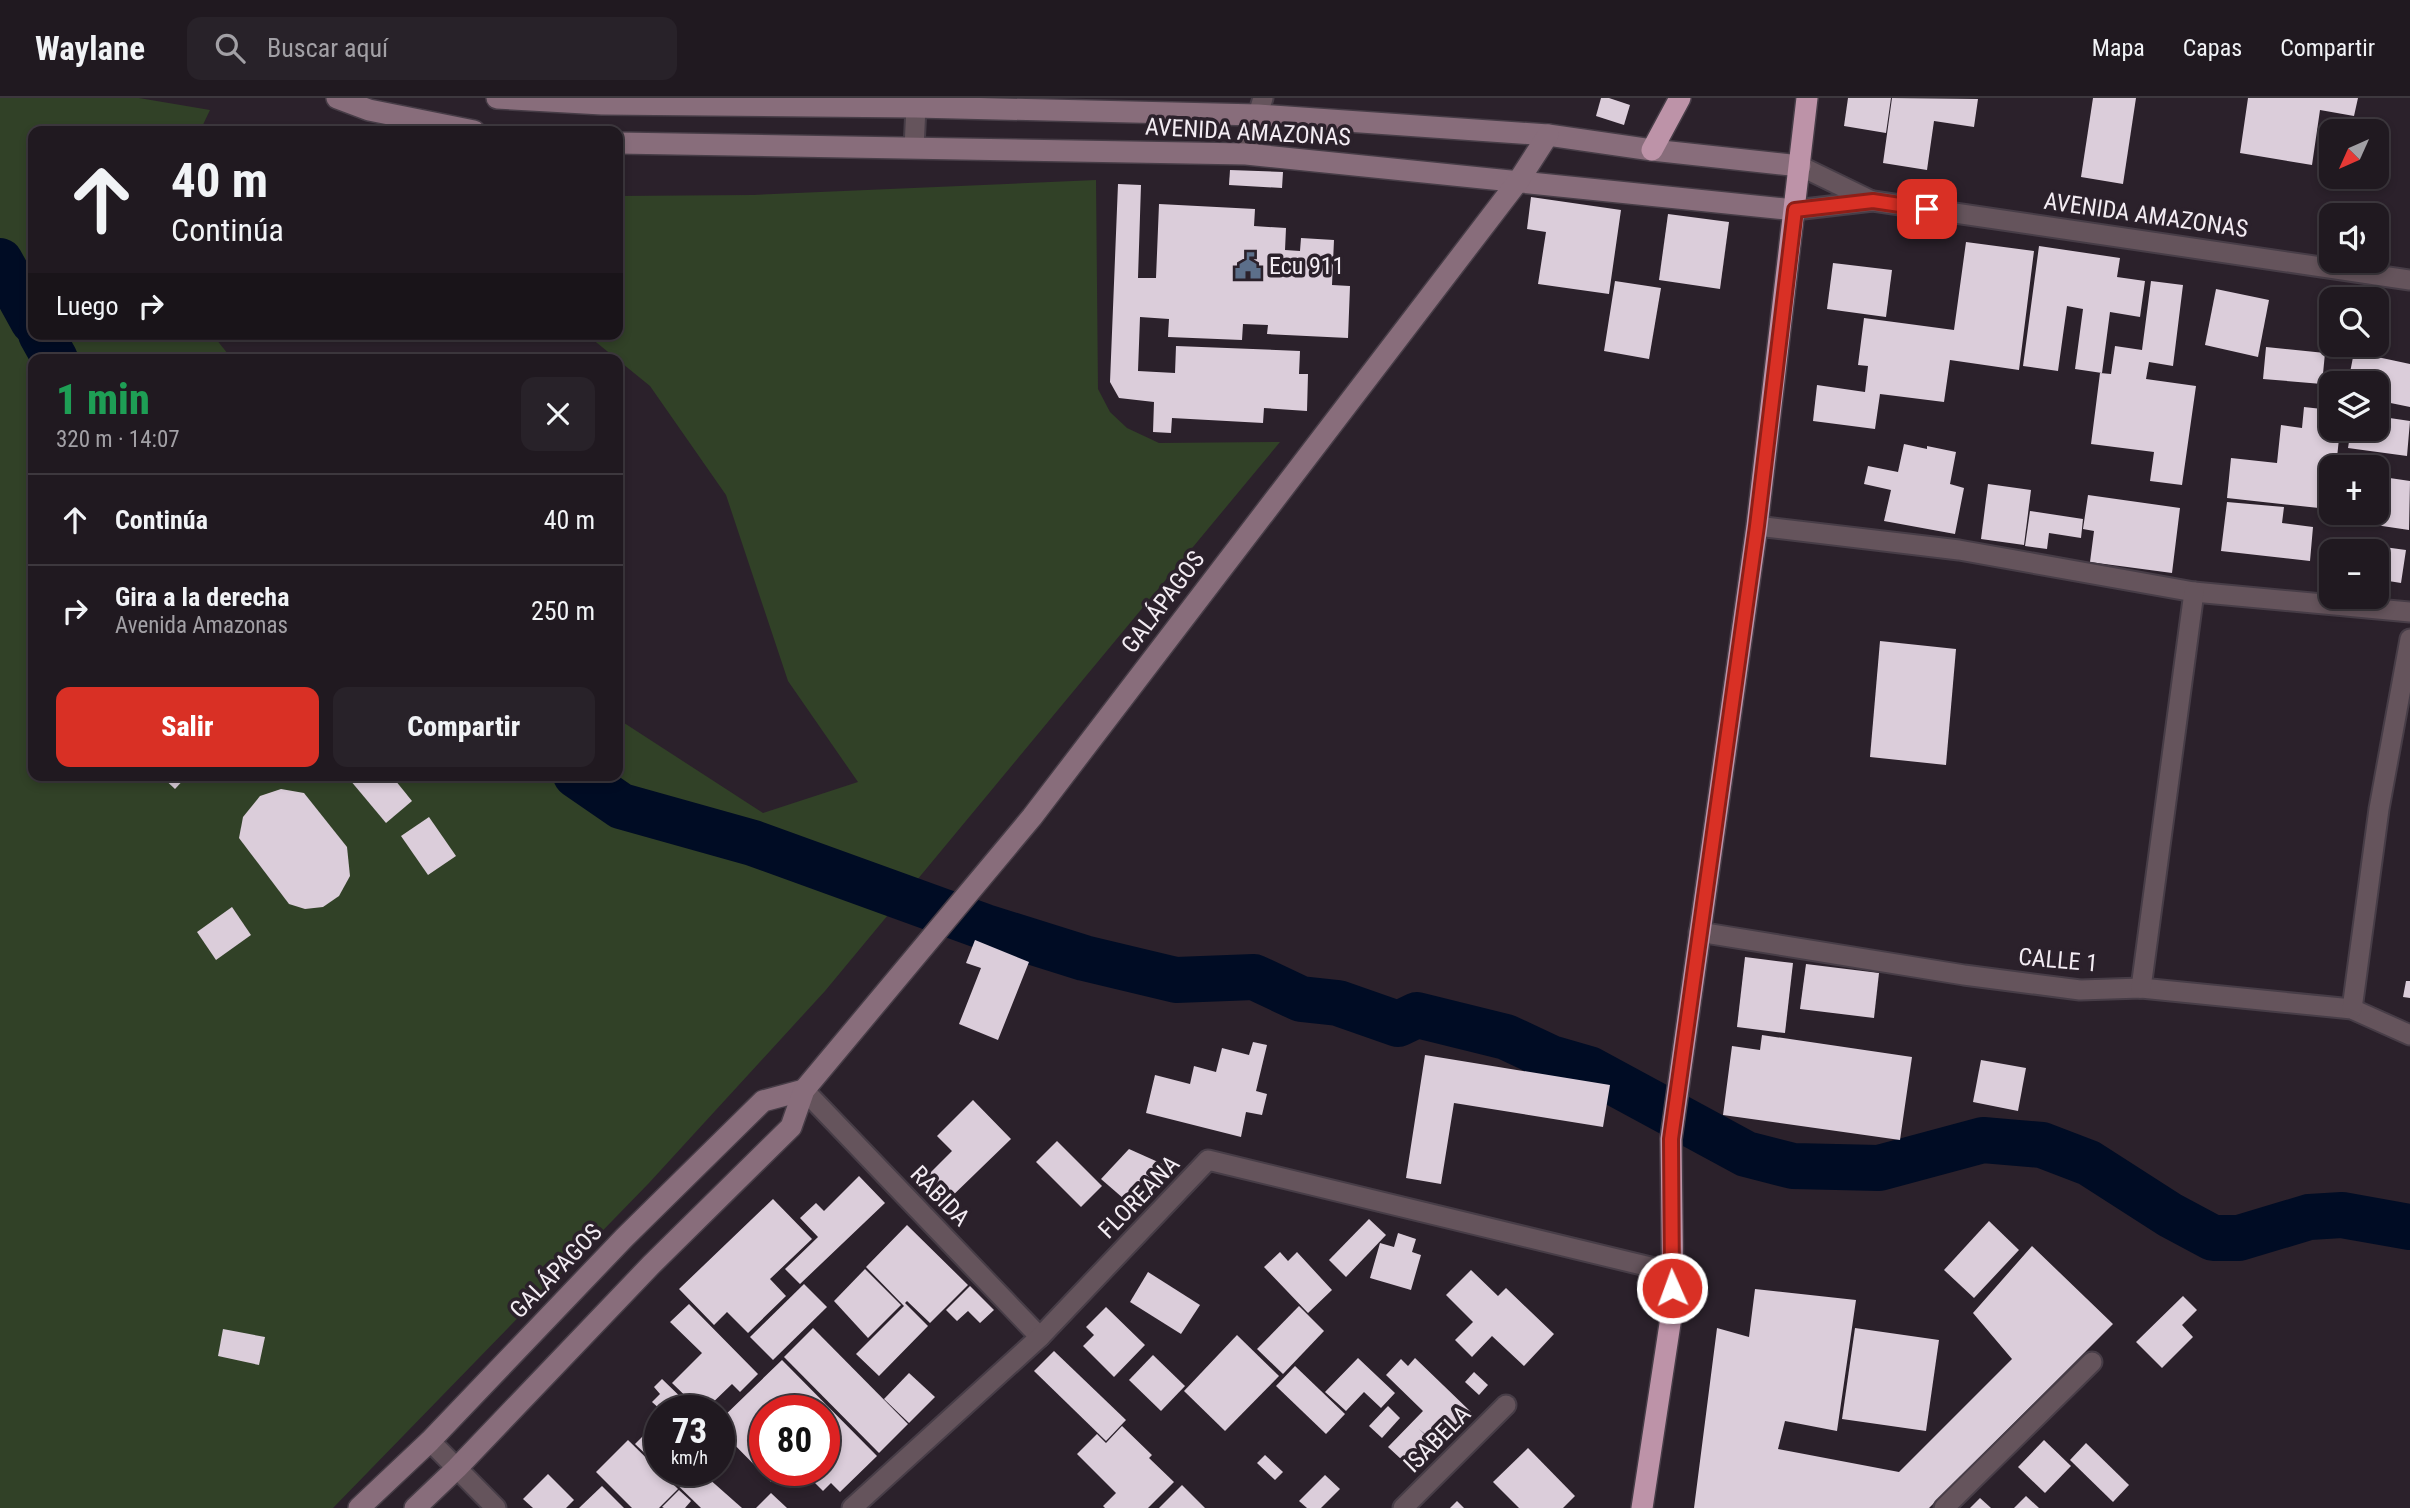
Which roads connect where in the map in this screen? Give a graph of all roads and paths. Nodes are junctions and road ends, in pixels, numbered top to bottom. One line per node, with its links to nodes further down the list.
1 (337, 98): 8 (main road)
2 (497, 98): 5 (main road, AVENIDA AMAZONAS)
3 (1679, 98): 12 (highway)
4 (1807, 98): 14 (highway)
5 (603, 101): 6 (main road, AVENIDA AMAZONAS)
6 (917, 102): 7 (main road, AVENIDA AMAZONAS); 11 (street)
7 (1261, 106): 9 (main road, AVENIDA AMAZONAS); 13 (street)
8 (449, 126)
9 (1548, 135): 12 (main road, AVENIDA AMAZONAS); 15 (main road, GALÁPAGOS)
10 (623, 143): 11 (main road, AVENIDA AMAZONAS)
11 (914, 148): 13 (main road, AVENIDA AMAZONAS)
12 (1652, 150): 14 (main road, AVENIDA AMAZONAS)
13 (1246, 154): 15 (main road, AVENIDA AMAZONAS)
14 (1800, 166): 16 (street, AVENIDA AMAZONAS); 17 (highway)
15 (1519, 180): 17 (main road, AVENIDA AMAZONAS); 27 (main road, GALÁPAGOS)
16 (1873, 201): 17 (street, AVENIDA AMAZONAS); 18 (street, AVENIDA AMAZONAS)
17 (1795, 210): 19 (highway)
18 (2410, 280)
19 (1757, 526): 20 (street); 23 (highway)
20 (2194, 592): 21 (street); 24 (street)
21 (2410, 612)
22 (2410, 639): 25 (street)
23 (1699, 932): 24 (street, CALLE 1); 28 (highway)
24 (2141, 988): 25 (street, CALLE 1)
25 (2352, 1009): 26 (street, CALLE 1)
26 (2410, 1034)
27 (804, 1090): 29 (street, RABIDA); 32 (main road, GALÁPAGOS); 33 (main road, GALÁPAGOS)
28 (1671, 1272): 29 (street, FLOREANA); 39 (highway)
29 (1040, 1337): 34 (street, FLOREANA)
30 (2092, 1362): 40 (street)
31 (1506, 1405): 38 (street, ISABELA)
32 (430, 1441): 33 (street); 35 (main road, GALÁPAGOS)
33 (457, 1468): 36 (main road, GALÁPAGOS); 37 (street)
34 (854, 1507)
35 (359, 1508)
36 (415, 1508)
37 (496, 1508)
38 (1403, 1508)
39 (1642, 1508)
40 (1944, 1508)

